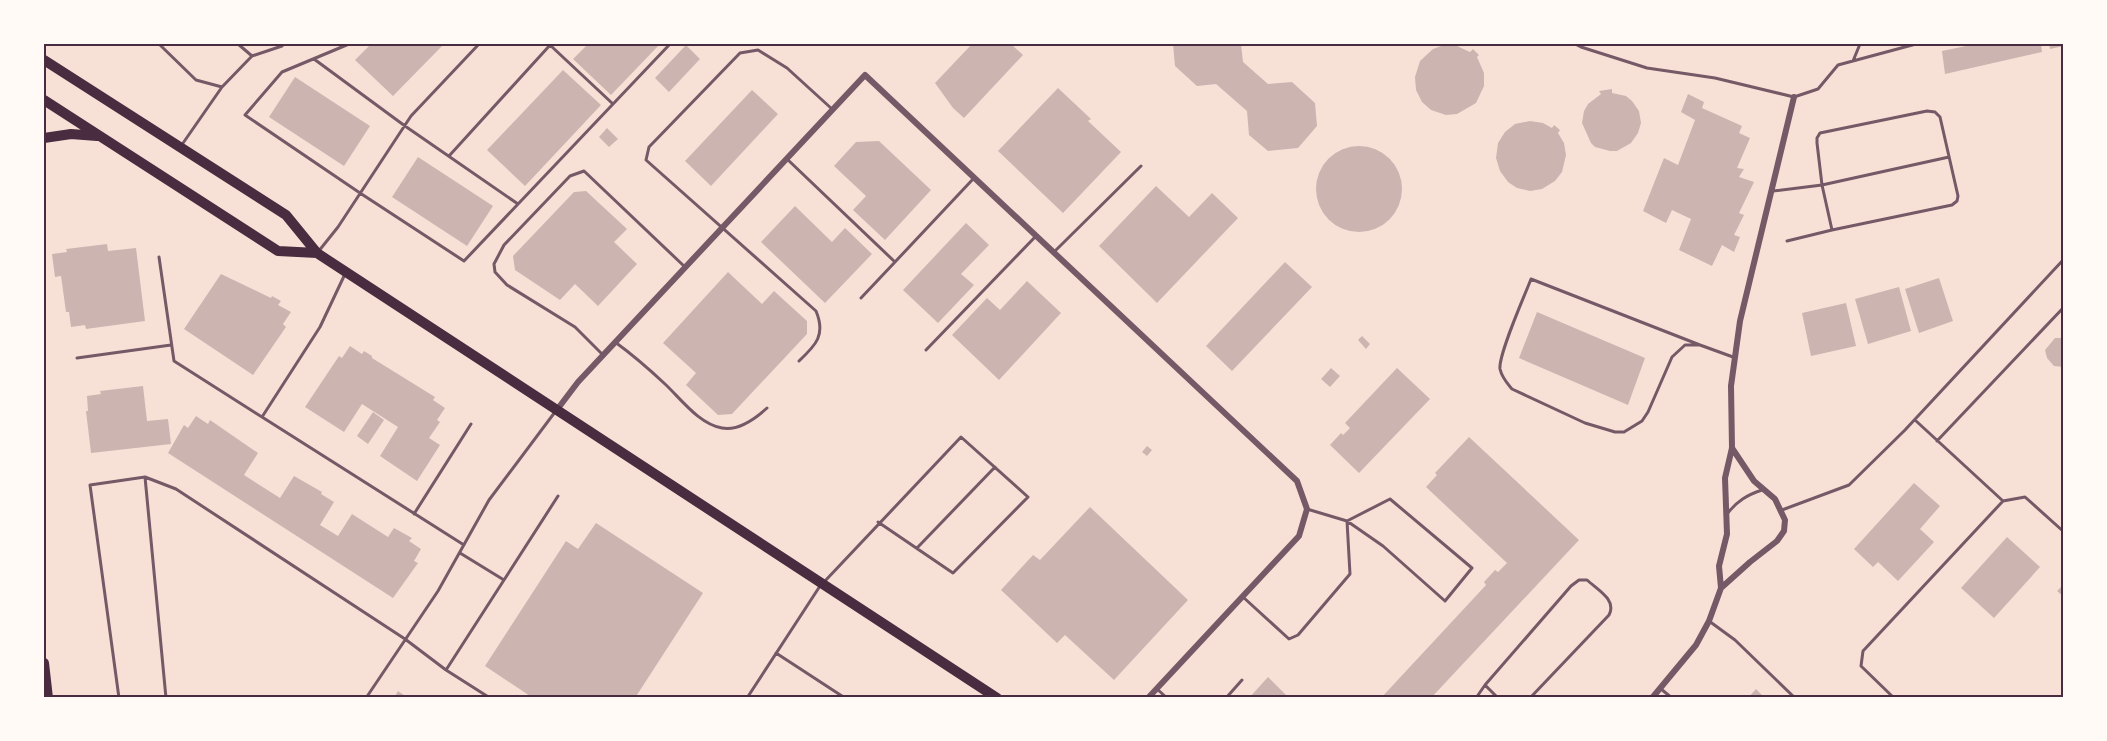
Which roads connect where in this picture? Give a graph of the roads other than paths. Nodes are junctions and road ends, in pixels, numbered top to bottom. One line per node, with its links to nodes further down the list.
1 (159, 44): 15 (lane)
2 (238, 44): 11 (lane)
3 (284, 44): 11 (lane)
4 (349, 44): 12 (lane)
5 (479, 44): 20 (lane)
6 (550, 44): 18 (lane); 24 (lane)
7 (670, 44): 18 (lane)
8 (1575, 44): 16 (lane)
9 (1860, 44): 14 (lane)
10 (1916, 44): 14 (lane)
11 (252, 56): 15 (lane)
12 (314, 58): 20 (lane); 31 (lane)
13 (44, 60): 23 (main road)
14 (1853, 61): 16 (lane)
15 (222, 87): 23 (lane)
16 (1794, 97): 30 (street)
17 (44, 100): 21 (main road)
18 (613, 104): 32 (lane)
19 (832, 110): 26 (street); 28 (street); 33 (lane)
20 (405, 126): 24 (lane); 31 (lane)
21 (99, 136): 22 (main road); 37 (main road)
22 (44, 138)
23 (180, 147): 37 (main road)
24 (450, 156): 32 (lane)
25 (1949, 157): 29 (lane); 29 (lane); 34 (lane)
26 (787, 159): 33 (street); 41 (lane)
27 (1141, 166): 38 (lane)
28 (974, 178): 35 (street); 41 (lane)
29 (1822, 185): 30 (lane); 34 (lane)
30 (1771, 191): 51 (street)
31 (360, 194): 32 (lane); 37 (lane)
32 (518, 204)
33 (722, 227): 42 (street); 53 (lane)
34 (1832, 230): 36 (lane)
35 (1036, 236): 38 (street); 49 (lane)
36 (1788, 241)
37 (317, 253): 43 (main road)
38 (1053, 253): 66 (street)
39 (159, 257): 47 (lane)
40 (2064, 259): 57 (lane)
41 (896, 262): 44 (lane)
42 (685, 267): 46 (street); 50 (lane)
43 (346, 272): 55 (main road); 56 (lane)
44 (861, 298)
45 (2064, 307): 59 (lane)
46 (615, 342): 50 (street); 54 (lane)
47 (171, 345): 52 (lane); 56 (lane)
48 (1700, 345): 48 (lane); 51 (lane)
49 (926, 350)
50 (603, 355): 55 (street)
51 (1735, 357): 60 (street)
52 (77, 358)
53 (799, 361)
54 (767, 408)
55 (556, 411): 73 (lane); 77 (main road)
56 (262, 417): 68 (lane)
57 (1915, 420): 59 (lane); 67 (lane)
58 (471, 424): 68 (lane)
59 (1937, 441): 65 (lane)
60 (1732, 448): 63 (street); 69 (street)
61 (995, 467): 71 (lane); 74 (lane); 74 (lane)
62 (145, 477): 81 (lane); 90 (lane); 91 (lane)
63 (1762, 490): 67 (street); 69 (lane)
64 (558, 496): 76 (lane)
65 (2003, 501): 72 (lane); 106 (lane)
66 (1307, 509): 70 (lane); 79 (street)
67 (1782, 510): 78 (street)
68 (414, 514): 73 (lane)
69 (1727, 514): 78 (street)
70 (1347, 521): 70 (lane); 79 (lane)
71 (878, 522): 74 (lane); 77 (lane)
72 (2064, 532)
73 (464, 545): 75 (lane)
74 (917, 549)
75 (460, 553): 76 (lane); 81 (lane)
76 (504, 580): 84 (lane)
77 (822, 584): 82 (lane); 96 (main road)
78 (1721, 588): 80 (street)
79 (1242, 597): 87 (street)
80 (1709, 621): 88 (street); 105 (lane)
81 (405, 639): 84 (lane); 92 (lane)
82 (776, 653): 94 (lane); 95 (lane)
83 (44, 663): 89 (main road)
84 (446, 670): 93 (lane)
85 (1242, 680): 99 (lane)
86 (1485, 685): 100 (lane); 101 (lane); 102 (lane)
87 (1157, 688): 97 (street); 98 (lane)
88 (1660, 688): 103 (street); 104 (lane)
89 (48, 698)
90 (119, 698)
91 (166, 698)
92 (366, 698)
93 (490, 698)
94 (747, 698)
95 (845, 698)
96 (997, 698)
97 (1148, 698)
98 (1167, 698)
99 (1226, 698)
100 (1476, 698)
101 (1498, 698)
102 (1530, 698)
103 (1652, 698)
104 (1672, 698)
105 (1795, 698)
106 (1894, 698)

